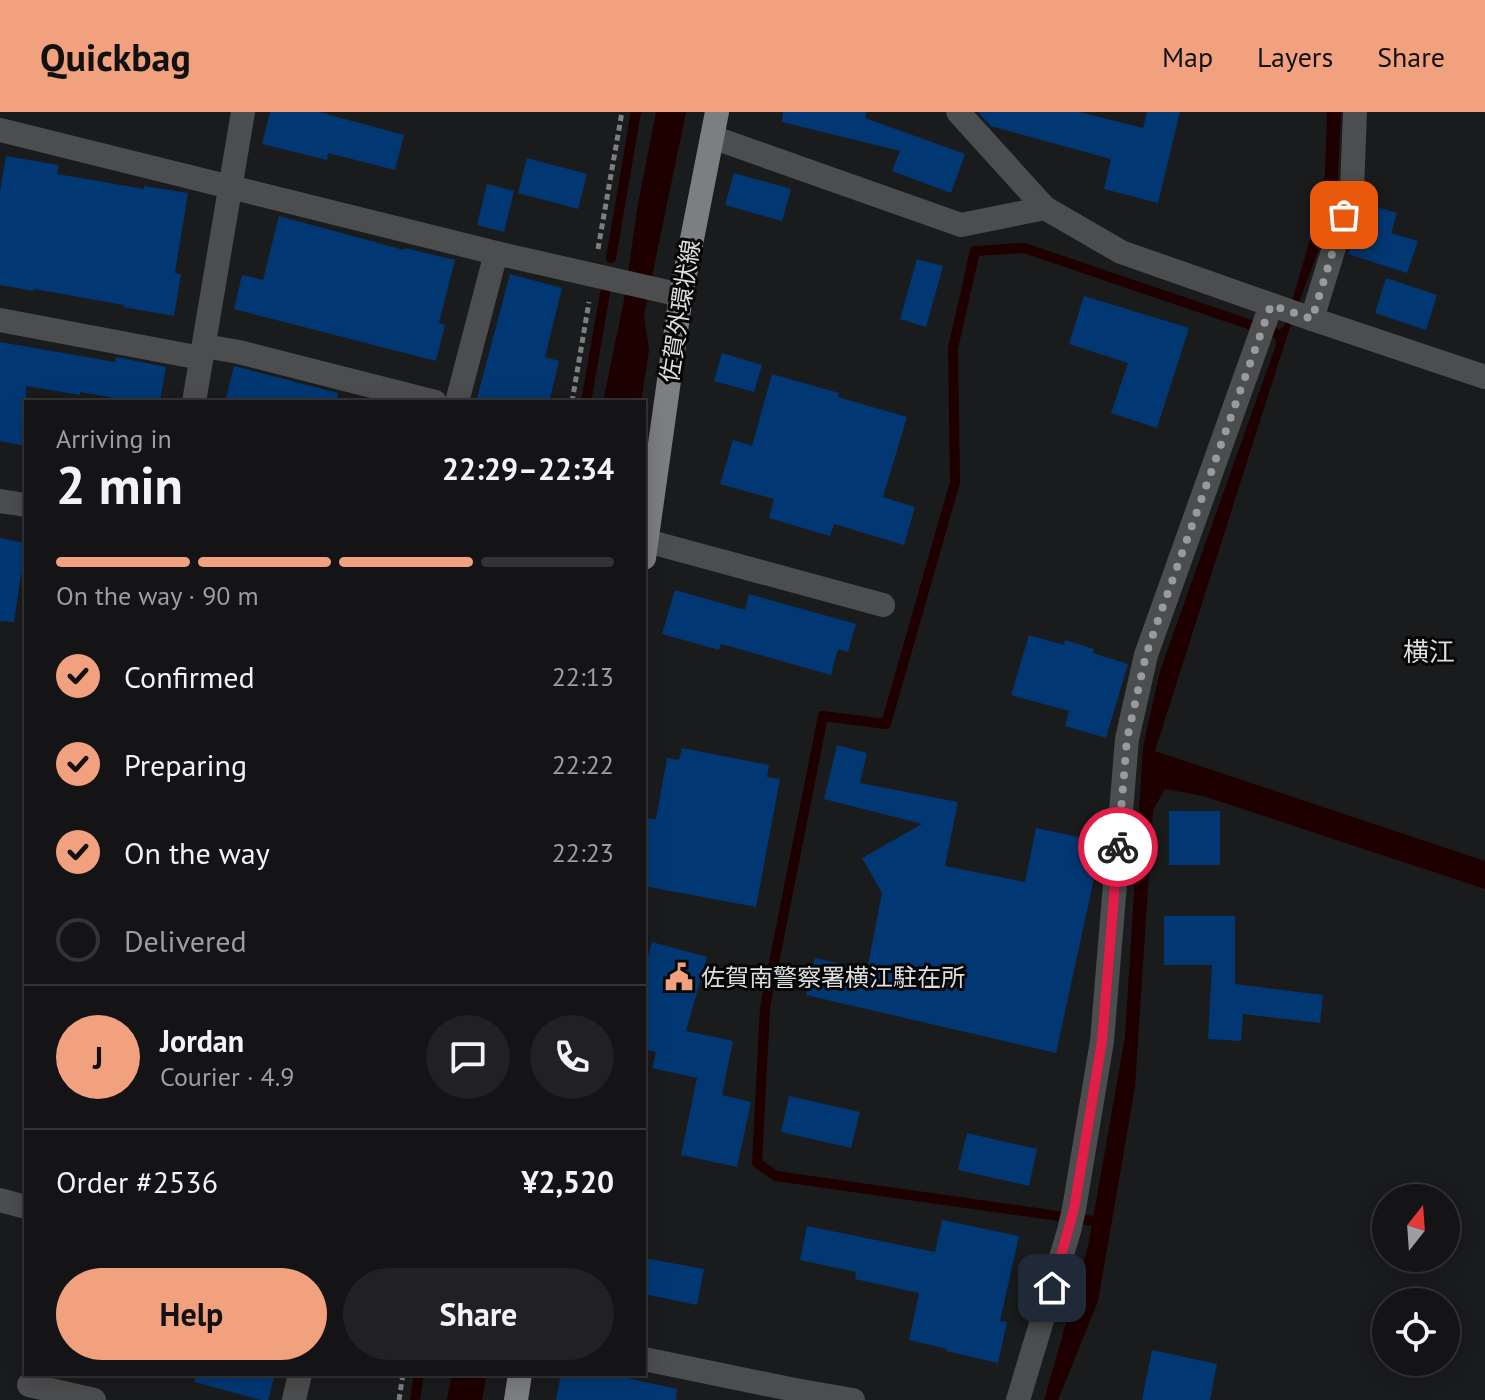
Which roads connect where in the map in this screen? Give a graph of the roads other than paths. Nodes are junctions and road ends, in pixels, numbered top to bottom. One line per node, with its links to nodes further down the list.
1 (243, 112): 7 (street)
2 (717, 112): 6 (main road, 佐賀外環状線)
3 (958, 112): 8 (street)
4 (1355, 112): 11 (street)
5 (0, 130): 7 (street)
6 (712, 137): 8 (street); 10 (main road, 佐賀外環状線)
7 (230, 187): 9 (street); 14 (street)
8 (1045, 208): 13 (street)
9 (496, 253): 10 (street); 18 (street)
10 (681, 295): 21 (main road, 佐賀外環状線)
11 (1312, 319): 13 (street); 15 (street)
12 (0, 320): 14 (street)
13 (1265, 321): 35 (street)
14 (202, 352): 16 (street); 17 (street)
15 (1485, 377)
16 (194, 400)
17 (427, 400)
18 (458, 400)
19 (0, 501): 20 (street)
20 (24, 505)
21 (646, 542)
22 (646, 549): 23 (street)
23 (883, 605)
24 (0, 1200): 25 (street)
25 (24, 1206)
26 (646, 1359): 30 (street)
27 (300, 1376): 32 (street)
28 (520, 1376): 33 (main road)
29 (29, 1386): 31 (street)
30 (794, 1395): 34 (street)
31 (94, 1400)
32 (294, 1400)
33 (516, 1400)
34 (853, 1400)
35 (1018, 1400)

